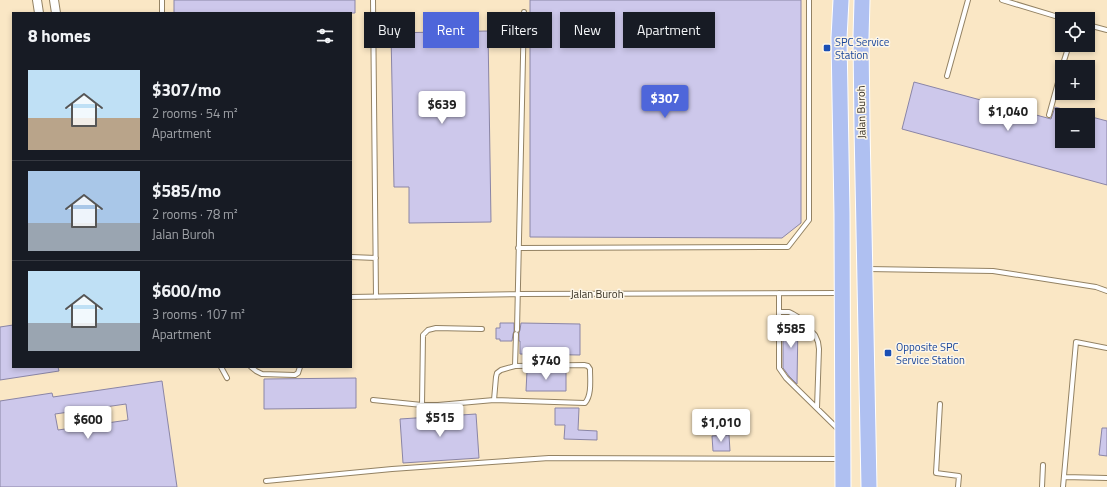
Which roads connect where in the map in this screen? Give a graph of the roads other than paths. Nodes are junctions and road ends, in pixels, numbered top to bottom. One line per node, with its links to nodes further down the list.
1 (37, 0): 10 (street)
2 (54, 0): 11 (street)
3 (162, 0): 12 (lane)
4 (373, 0): 22 (lane)
5 (809, 0): 20 (lane)
6 (841, 0): 26 (highway, Jalan Buroh)
7 (862, 0): 23 (highway, Jalan Buroh)
8 (968, 0): 17 (lane)
9 (1002, 0): 13 (lane)
10 (39, 12)
11 (56, 12)
12 (162, 12)
13 (1055, 16)
14 (1095, 27): 15 (lane)
15 (1107, 30)
16 (523, 48): 20 (lane)
17 (947, 76)
18 (1055, 93): 19 (lane)
19 (1049, 115)
20 (518, 248): 27 (lane)
21 (352, 257): 22 (lane)
22 (376, 258): 29 (lane)
23 (864, 268): 24 (lane); 50 (highway, Jalan Buroh)
24 (1107, 291)
25 (779, 293): 26 (lane, Jalan Buroh); 27 (lane, Jalan Buroh); 30 (lane)
26 (842, 293): 43 (highway, Jalan Buroh)
27 (517, 294): 29 (lane, Jalan Buroh); 33 (lane)
28 (352, 297): 29 (lane, Jalan Buroh)
29 (376, 297)
30 (779, 312): 42 (lane); 42 (lane)
31 (482, 329): 40 (lane)
32 (1107, 348): 46 (lane)
33 (515, 366): 39 (lane); 39 (lane)
34 (222, 368): 37 (lane)
35 (252, 368): 36 (lane)
36 (300, 368)
37 (228, 378)
38 (373, 400): 40 (lane)
39 (494, 400): 40 (lane)
40 (422, 404)
41 (940, 404): 51 (lane)
42 (817, 408): 43 (lane)
43 (843, 433): 44 (highway, Jalan Buroh)
44 (843, 459): 48 (lane); 49 (highway, Jalan Buroh)
45 (1043, 465): 52 (lane)
46 (1064, 477): 47 (lane); 53 (lane)
47 (1107, 478)
48 (266, 481)
49 (843, 487)
50 (869, 487)
51 (958, 487)
52 (1042, 487)
53 (1063, 487)

